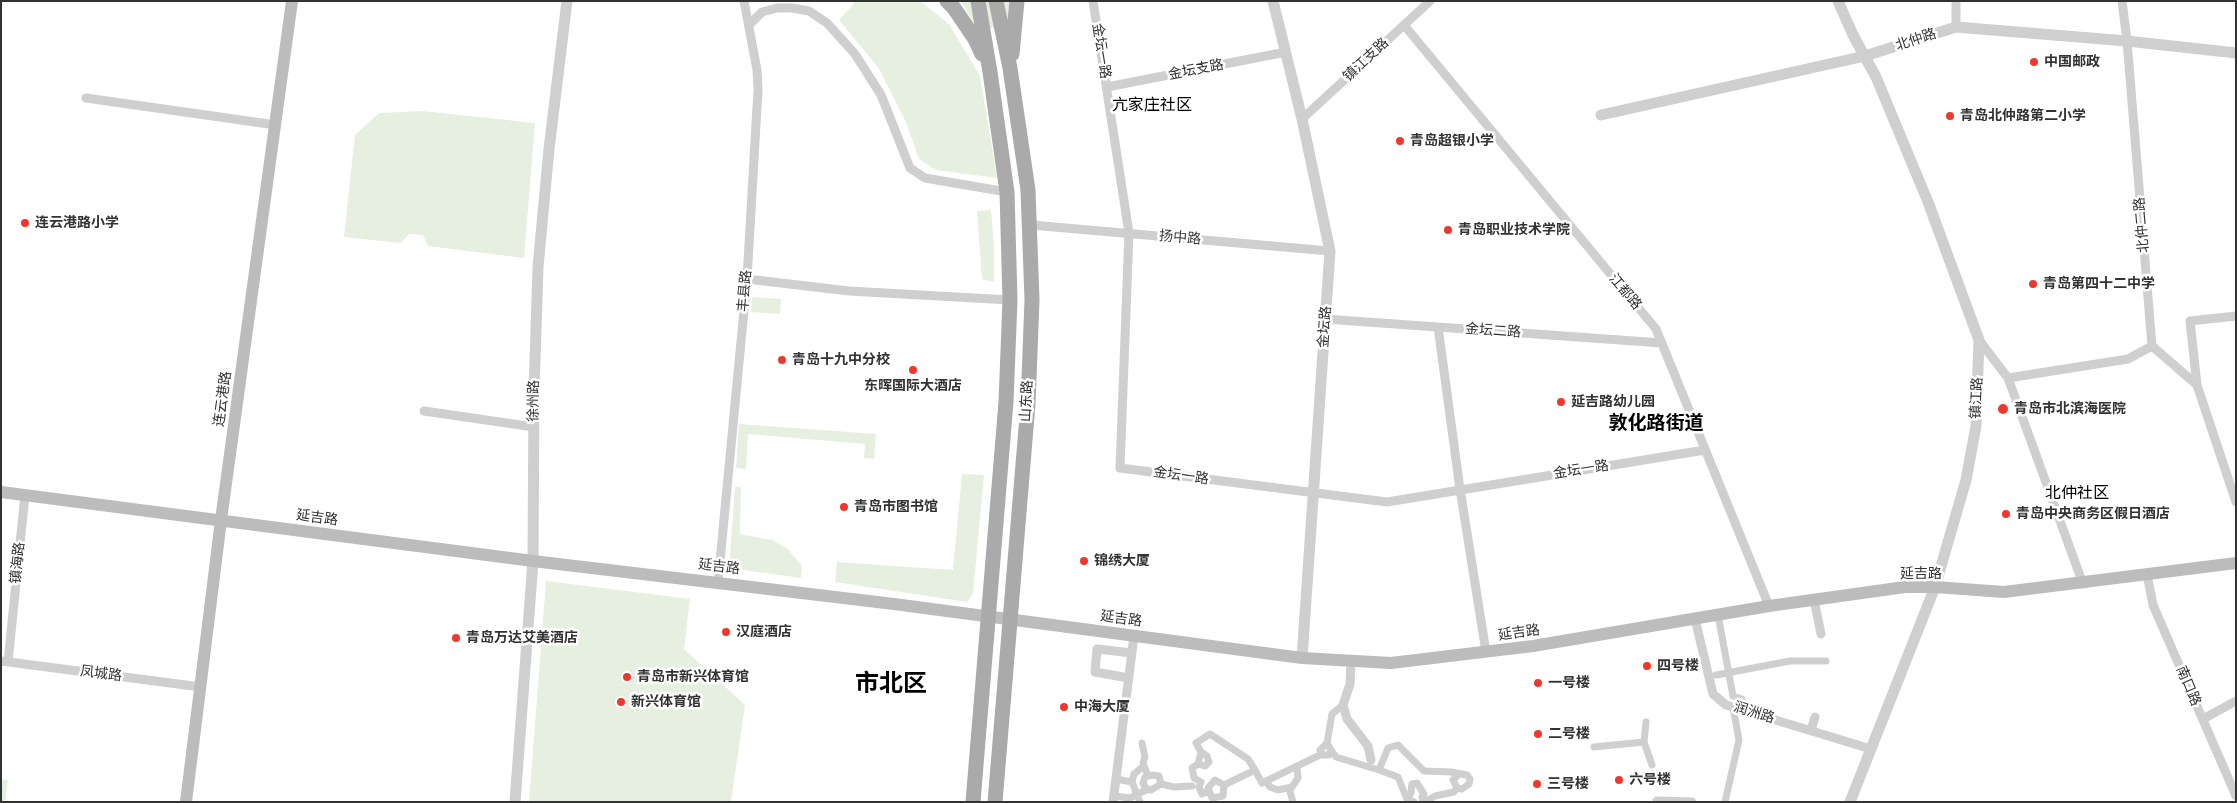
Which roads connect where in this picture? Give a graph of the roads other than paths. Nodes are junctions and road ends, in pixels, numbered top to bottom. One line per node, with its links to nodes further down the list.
1 (292, 1): 30 (main road, 连云港路)
2 (567, 1): 46 (street, 徐州路)
3 (744, 1): 16 (street, 丰县路)
4 (938, 1): 19 (street)
5 (978, 1): 25 (main road, 山东路)
6 (996, 1): 24 (main road, 山东路)
7 (1017, 1): 24 (main road)
8 (1024, 1): 24 (street)
9 (1094, 1): 26 (street, 金坛一路)
10 (1273, 1): 21 (street, 金坛路)
11 (1430, 1): 17 (street, 镇江支路)
12 (1838, 1): 23 (street, 镇江路)
13 (1956, 1): 18 (street)
14 (2122, 1): 20 (street, 北仲二路)
15 (951, 4): 19 (main road)
16 (749, 25): 31 (street); 35 (street, 丰县路)
17 (1404, 26): 29 (street, 镇江支路); 41 (street, 江都路)
18 (1956, 27): 20 (street, 北仲路); 23 (street, 北仲路)
19 (972, 34): 25 (main road)
20 (2127, 41): 22 (street, 北仲路); 42 (street, 北仲二路)
21 (1286, 52): 26 (street, 金坛支路); 29 (street, 金坛路)
22 (2236, 53)
23 (1865, 56): 28 (street, 北仲路); 40 (street, 镇江路)
24 (1010, 68): 32 (main road, 山东路)
25 (990, 72): 31 (main road, 山东路)
26 (1107, 87): 33 (street, 金坛一路)
27 (86, 98): 30 (street)
28 (1601, 115)
29 (1302, 119): 34 (street, 金坛路)
30 (276, 125): 53 (main road, 连云港路)
31 (1007, 192): 36 (main road, 山东路)
32 (1031, 225): 33 (street, 扬中路); 64 (main road, 山东路)
33 (1129, 233): 34 (street, 扬中路); 50 (street, 金坛一路)
34 (1330, 251): 38 (street, 金坛路)
35 (746, 279): 36 (street); 57 (street, 丰县路)
36 (1010, 300): 63 (main road, 山东路)
37 (2236, 316): 44 (street)
38 (1325, 319): 39 (street, 金坛二路); 50 (street, 金坛路)
39 (1438, 327): 41 (street, 金坛二路); 48 (street)
40 (1979, 340): 43 (street); 59 (street, 镇江路)
41 (1662, 343): 47 (street, 江都路)
42 (2152, 346): 43 (street); 44 (street)
43 (2008, 378): 58 (street)
44 (2197, 385): 52 (street)
45 (424, 411): 46 (street)
46 (534, 427): 54 (street, 徐州路)
47 (1705, 450): 48 (street, 金坛一路); 61 (street, 江都路)
48 (1460, 489): 50 (street, 金坛一路); 68 (street)
49 (1, 492): 51 (main road, 延吉路)
50 (1313, 493): 70 (street, 金坛路)
51 (25, 495): 53 (main road, 延吉路); 71 (street, 镇海路)
52 (2236, 502)
53 (221, 520): 54 (main road, 延吉路); 77 (main road, 连云港路)
54 (533, 562): 57 (main road, 延吉路); 117 (street, 徐州路)
55 (2236, 563): 56 (main road, 延吉路)
56 (2147, 574): 58 (main road, 延吉路); 83 (street, 南口路)
57 (718, 582): 63 (main road, 延吉路)
58 (2083, 584): 59 (main road, 延吉路)
59 (1935, 587): 60 (main road, 延吉路); 90 (street, 镇江路)
60 (1814, 600): 61 (main road, 延吉路); 66 (street)
61 (1769, 606): 62 (main road, 延吉路)
62 (1718, 615): 65 (main road, 延吉路); 74 (street)
63 (988, 616): 64 (main road, 延吉路); 118 (main road, 山东路)
64 (1010, 619): 67 (main road, 延吉路); 119 (main road, 山东路)
65 (1695, 619): 68 (main road, 延吉路); 80 (street, 润洲路)
66 (1821, 634)
67 (1134, 636): 69 (street); 70 (main road, 延吉路)
68 (1486, 652): 73 (main road, 延吉路)
69 (1132, 653): 76 (street); 76 (street)
70 (1302, 658): 73 (main road, 延吉路)
71 (4, 661): 77 (street, 凤城路)
72 (1826, 661): 74 (street)
73 (1351, 662): 79 (street)
74 (1728, 673): 75 (street); 81 (street)
75 (1716, 675)
76 (1129, 678): 99 (street)
77 (201, 687): 116 (main road, 连云港路)
78 (2236, 701): 83 (street)
79 (1343, 706): 88 (street); 91 (street)
80 (1733, 707): 81 (street, 润洲路); 123 (street)
81 (1743, 710): 85 (street, 润洲路)
82 (1816, 717): 85 (street)
83 (2203, 719): 100 (street, 南口路)
84 (1646, 722): 86 (street)
85 (1811, 730): 90 (street, 润洲路)
86 (1644, 742): 89 (street); 92 (street)
87 (1142, 743): 93 (street)
88 (1329, 746): 94 (street); 96 (street)
89 (1594, 747)
90 (1872, 749): 124 (street, 镇江路)
91 (1371, 760)
92 (1652, 765)
93 (1144, 766): 98 (street); 102 (street)
94 (1297, 766): 101 (street); 106 (street)
95 (1255, 770): 101 (street); 104 (street); 105 (street)
96 (1379, 770): 97 (street); 114 (street)
97 (1458, 775): 107 (street); 107 (street)
98 (1148, 776): 103 (street); 108 (street)
99 (1116, 779): 102 (street); 112 (street)
100 (2232, 780): 110 (street, 南口路)
101 (1266, 781): 106 (street)
102 (1132, 782): 111 (street)
103 (1161, 784): 105 (street); 108 (street)
104 (1224, 785): 109 (street); 113 (street)
105 (1196, 786): 109 (street)
106 (1289, 788): 120 (street)
107 (1457, 788): 121 (street)
108 (1148, 790): 111 (street)
109 (1209, 791): 113 (street)
110 (2236, 796)
111 (1139, 798): 112 (street)
112 (1113, 799)
113 (1220, 799)
114 (1410, 800): 121 (street)
115 (1656, 801): 122 (street)
116 (186, 802)
117 (515, 802)
118 (973, 802)
119 (995, 802)
120 (1293, 802)
121 (1424, 802)
122 (1692, 802)
123 (1725, 802)
124 (1850, 802)

